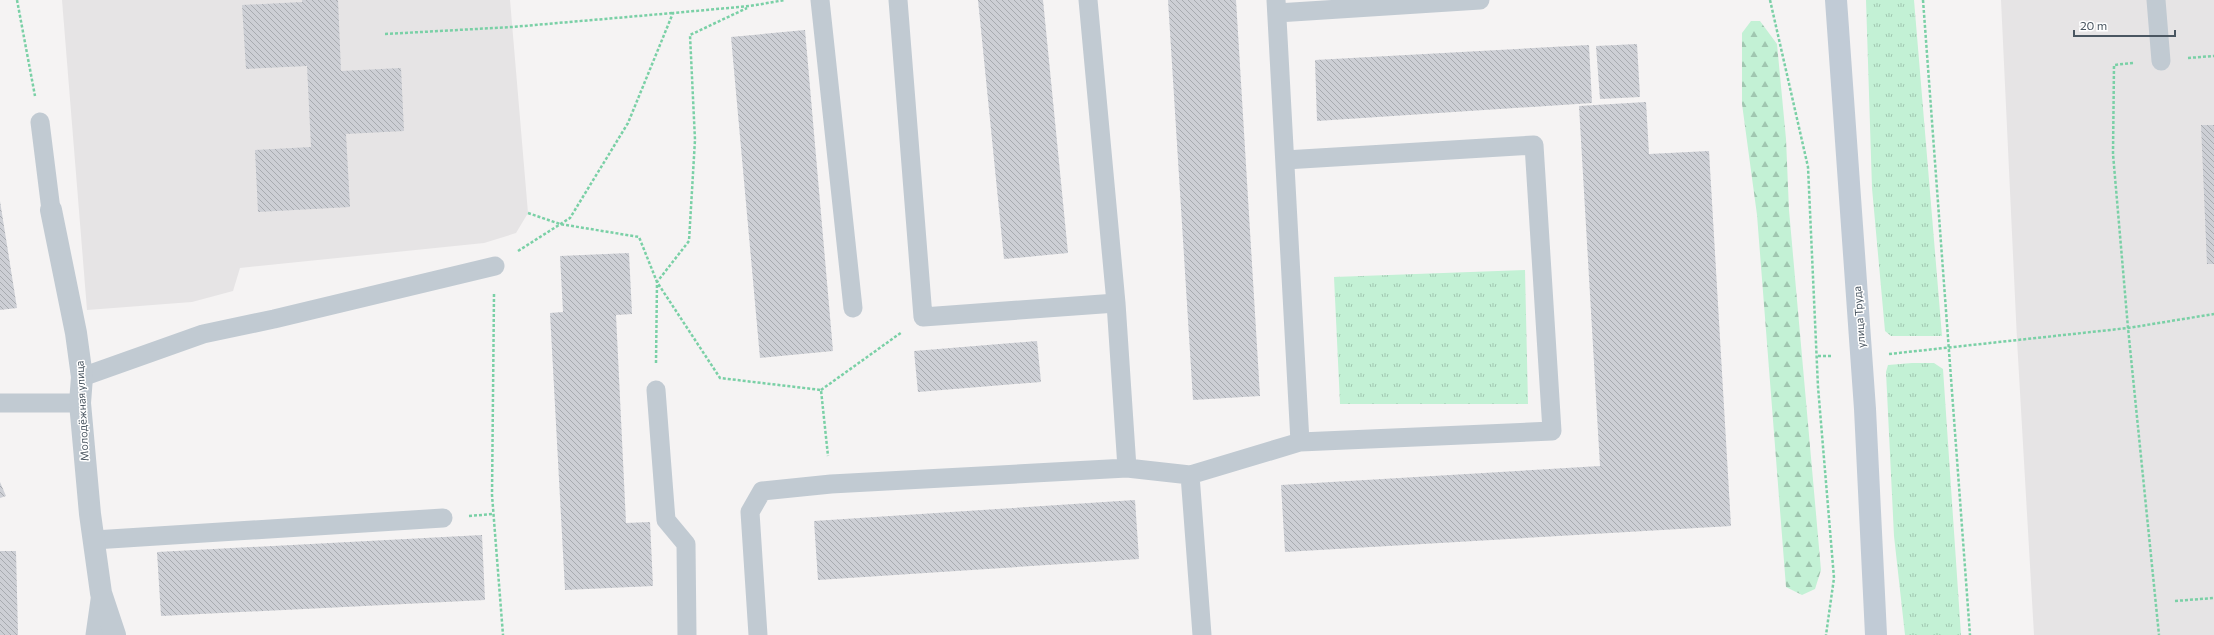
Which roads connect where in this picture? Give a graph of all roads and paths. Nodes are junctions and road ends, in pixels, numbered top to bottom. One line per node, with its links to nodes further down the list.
1 (17, 0): 17 (path)
2 (784, 0): 11 (path)
3 (820, 0): 25 (lane)
4 (898, 0): 27 (lane)
5 (1088, 0): 24 (lane)
6 (1480, 0): 12 (lane)
7 (1770, 0): 31 (path)
8 (1836, 0): 54 (street, улица Труда)
9 (1923, 0): 29 (path)
10 (2156, 0): 16 (lane)
11 (750, 6): 13 (path); 23 (path)
12 (1276, 7): 18 (lane)
13 (673, 14): 14 (path); 21 (path)
14 (385, 34)
15 (2214, 56): 16 (path)
16 (2161, 61): 28 (path)
17 (40, 122): 19 (lane)
18 (1285, 160): 38 (lane); 38 (lane)
19 (51, 210): 33 (street, Молодёжная улица)
20 (528, 212): 21 (path)
21 (560, 224): 22 (path); 23 (path)
22 (494, 266): 33 (lane); 49 (path)
23 (657, 282): 34 (path); 35 (path)
24 (1116, 303): 27 (lane); 39 (lane)
25 (853, 308)
26 (2214, 314): 28 (path)
27 (923, 316): 35 (path)
28 (2128, 328): 29 (path); 56 (path)
29 (1950, 347): 30 (path); 55 (path)
30 (1885, 354)
31 (1818, 356): 32 (path); 53 (path)
32 (1835, 356)
33 (82, 377): 37 (street, Молодёжная улица)
34 (656, 390): 50 (lane)
35 (821, 390): 41 (path)
36 (0, 402): 37 (lane)
37 (80, 403): 43 (street, Молодёжная улица)
38 (1300, 442): 40 (lane)
39 (1127, 468): 40 (lane); 41 (lane)
40 (1190, 475): 52 (lane)
41 (831, 484): 51 (lane)
42 (443, 518): 43 (lane)
43 (94, 540): 44 (street, Молодёжная улица)
44 (102, 593): 47 (lane); 48 (street, Молодёжная улица)
45 (2214, 598): 46 (path)
46 (2175, 601)
47 (95, 635)
48 (114, 635)
49 (503, 635)
50 (687, 635)
51 (758, 635)
52 (1202, 635)
53 (1826, 635)
54 (1876, 635)
55 (1970, 635)
56 (2159, 635)

